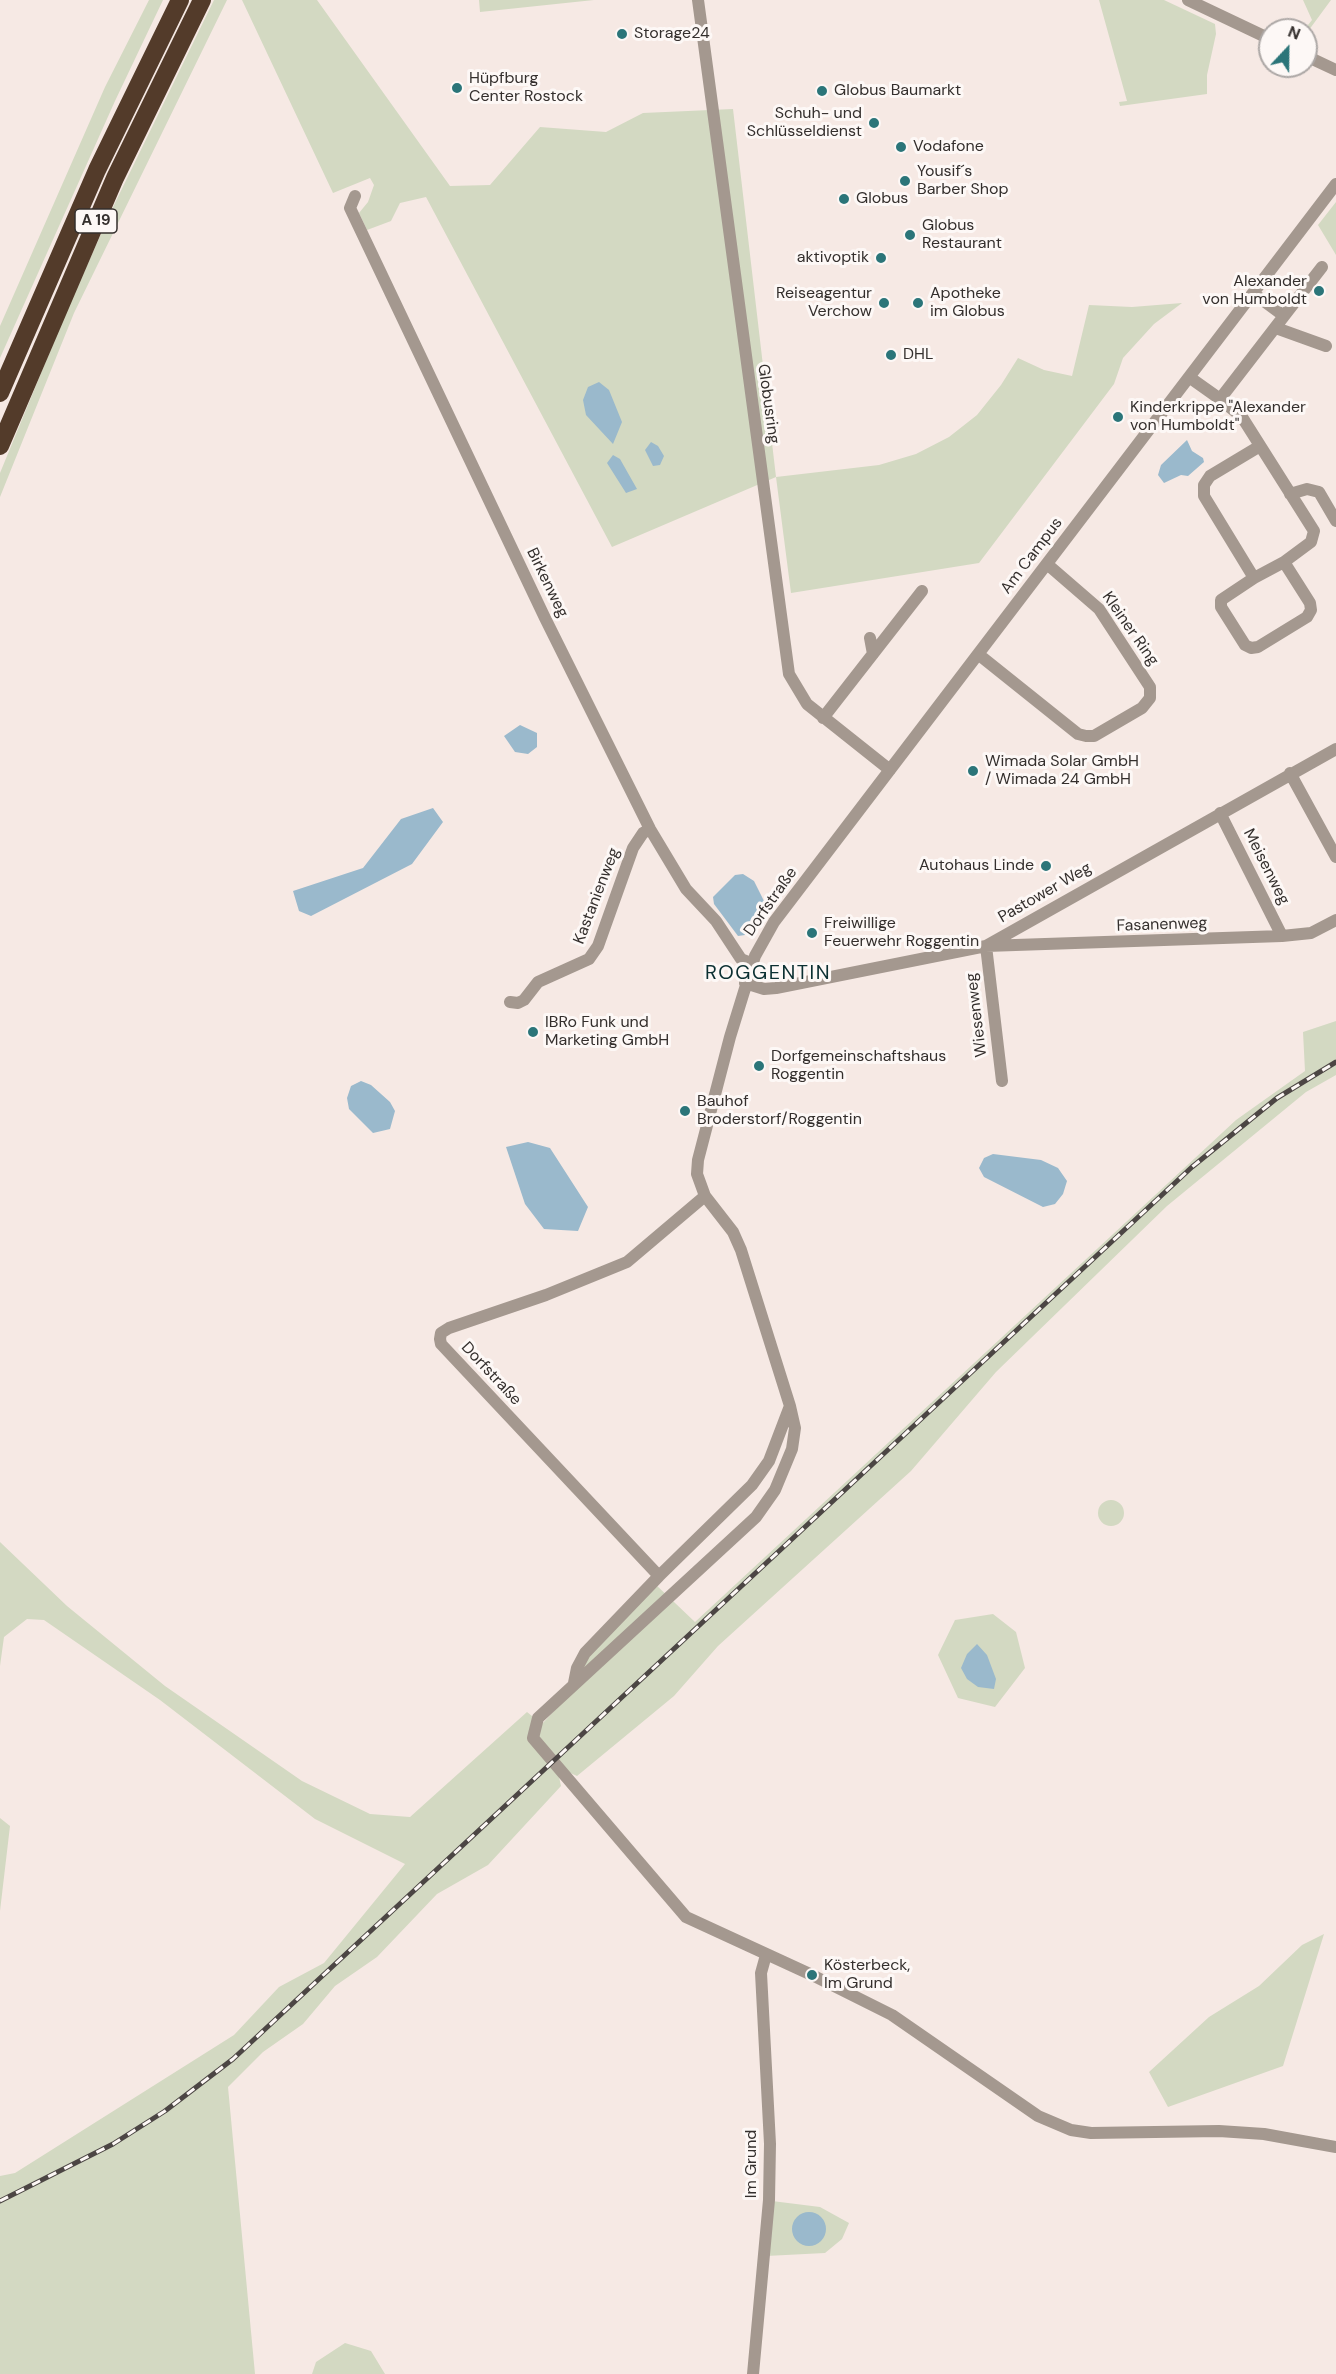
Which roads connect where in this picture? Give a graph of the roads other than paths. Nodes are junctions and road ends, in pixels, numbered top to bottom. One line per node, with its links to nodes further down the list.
1 (180, 0): 16 (highway, A 19)
2 (202, 0): 18 (highway, A 19)
3 (698, 0): 29 (street, Globusring)
4 (1188, 0): 5 (street)
5 (1258, 33)
6 (1318, 62): 7 (street)
7 (1336, 70)
8 (1336, 184): 11 (street, Am Campus)
9 (355, 196): 35 (street, Birkenweg)
10 (1322, 267): 12 (street)
11 (1253, 293): 12 (street); 15 (street, Am Campus)
12 (1284, 316): 13 (street)
13 (1276, 327): 14 (street); 17 (street)
14 (1326, 346)
15 (1189, 377): 17 (street); 23 (street, Am Campus)
16 (0, 393)
17 (1220, 399): 19 (street)
18 (0, 446)
19 (1260, 446): 20 (street); 24 (street)
20 (1290, 494): 21 (street); 22 (street)
21 (1334, 513)
22 (1284, 562): 24 (street); 24 (street)
23 (1047, 564): 28 (street, Am Campus); 28 (street, Kleiner Ring)
24 (1254, 578)
25 (922, 591): 27 (street)
26 (870, 638): 27 (street)
27 (873, 654): 29 (street)
28 (978, 654): 31 (street, Am Campus)
29 (824, 718): 32 (street, Globusring)
30 (1336, 749): 33 (street, Pastower Weg)
31 (901, 755): 32 (street, Dorfstraße)
32 (890, 770): 40 (street, Dorfstraße)
33 (1290, 774): 34 (street, Pastower Weg); 36 (street)
34 (1220, 813): 38 (street, Meisenweg); 39 (street, Pastower Weg)
35 (650, 829): 40 (street, Birkenweg); 42 (street, Kastanienweg)
36 (1336, 857)
37 (1336, 920): 38 (street, Fasanenweg)
38 (1282, 936): 39 (street, Fasanenweg)
39 (986, 946): 41 (street, Pastower Weg); 43 (street, Wiesenweg)
40 (751, 963): 41 (street, Dorfstraße)
41 (745, 983): 44 (street, Dorfstraße)
42 (510, 1002)
43 (1002, 1081)
44 (705, 1196): 45 (street, Dorfstraße); 46 (street, Dorfstraße)
45 (790, 1406): 46 (street, Dorfstraße); 47 (street, Dorfstraße)
46 (658, 1576): 47 (street, Dorfstraße)
47 (574, 1683): 48 (street, Dorfstraße)
48 (766, 1955): 49 (street); 50 (street, Im Grund)
49 (1336, 2147)
50 (753, 2374)

